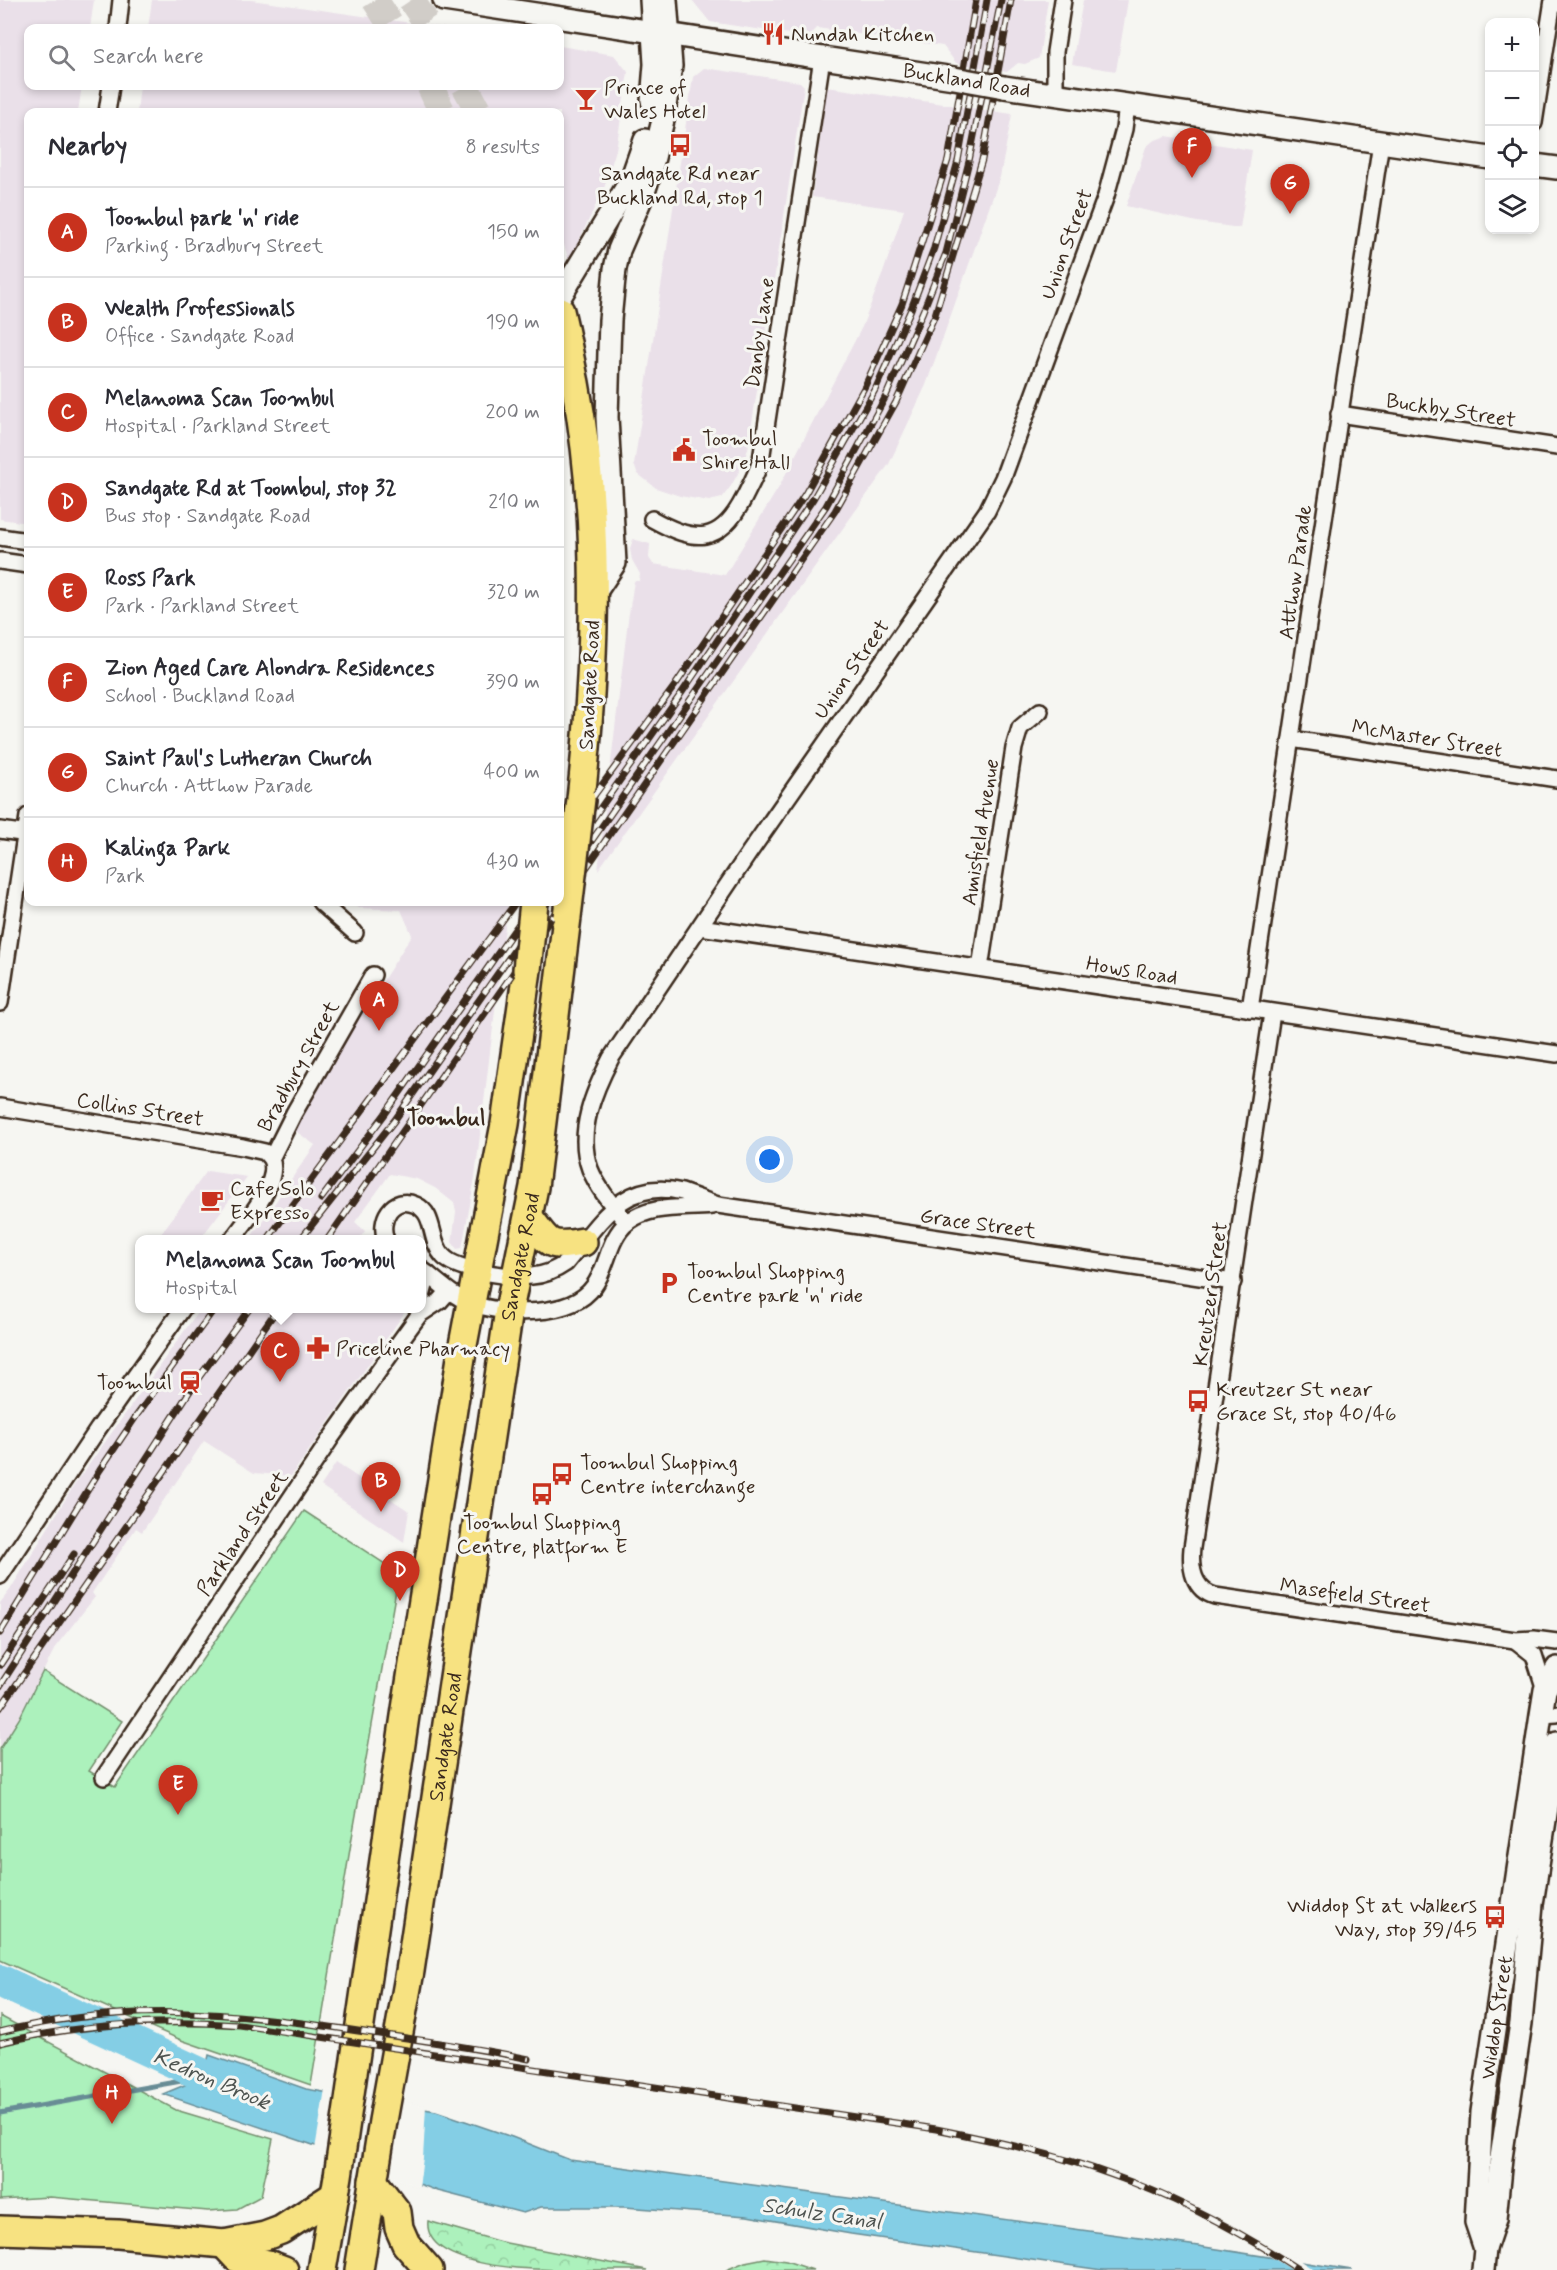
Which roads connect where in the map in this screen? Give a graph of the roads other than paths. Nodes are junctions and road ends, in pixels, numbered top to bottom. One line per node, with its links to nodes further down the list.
1 (121, 0): 7 (street)
2 (444, 0): 8 (street, Buckland Road)
3 (651, 0): 8 (street, Sandgate Road)
4 (666, 0): 8 (street, Sandgate Road)
5 (1063, 0): 12 (street)
6 (1553, 0): 11 (street)
7 (118, 24)
8 (661, 34): 9 (street, Buckland Road); 19 (street, Sandgate Road); 28 (street, Sandgate Road)
9 (822, 58): 12 (street, Buckland Road, bridge); 23 (street, Danby Lane)
10 (110, 90): 14 (street)
11 (1539, 91)
12 (1055, 94): 13 (street, Buckland Road)
13 (1127, 105): 15 (street, Buckland Road); 37 (street, Union Street)
14 (108, 108)
15 (1381, 142): 16 (street, Buckland Road); 21 (street, Atthow Parade)
16 (1485, 157)
17 (1539, 166): 18 (street)
18 (1557, 168)
19 (564, 291)
20 (564, 331): 28 (highway, Sandgate Road)
21 (1339, 414): 22 (street, Buckby Street); 30 (street, Atthow Parade)
22 (1557, 447)
23 (652, 519)
24 (0, 537): 25 (street)
25 (24, 540)
26 (0, 561): 27 (street)
27 (24, 564)
28 (593, 596): 49 (highway, Sandgate Road, bridge)
29 (1040, 711): 39 (street, Amisfield Avenue)
30 (1292, 739): 31 (street, McMaster Street); 42 (street, Atthow Parade)
31 (1557, 779)
32 (0, 830): 33 (street)
33 (24, 834)
34 (24, 853): 41 (street)
35 (324, 906): 38 (street)
36 (534, 906): 54 (highway, Sandgate Road, bridge)
37 (700, 927): 39 (street, Hows Road); 48 (street, Union Street)
38 (355, 933)
39 (980, 968): 42 (street, Hows Road)
40 (373, 975): 46 (street, Bradbury Street)
41 (0, 1003)
42 (1250, 1009): 43 (street, Hows Road)
43 (1272, 1013): 44 (street, Hows Road); 57 (street, Kreutzer Street)
44 (1557, 1054)
45 (0, 1107): 46 (street, Collins Street)
46 (271, 1159): 51 (street, Bradbury Street)
47 (718, 1205): 48 (street, Grace Street); 50 (street, Grace Street); 57 (street, Grace Street)
48 (614, 1206): 50 (street, Union Street); 53 (street, Grace Street)
49 (529, 1217): 53 (highway); 56 (highway, Sandgate Road)
50 (627, 1223): 60 (street)
51 (235, 1235)
52 (384, 1235): 54 (street, Grace Street)
53 (583, 1242): 56 (street, Grace Street)
54 (477, 1270): 56 (street, Grace Street); 58 (highway, Sandgate Road)
55 (426, 1273): 58 (street)
56 (515, 1276): 60 (highway, Sandgate Road)
57 (1233, 1282): 64 (street, Kreutzer Street)
58 (460, 1298): 59 (street, Parkland Street); 60 (street); 73 (highway, Sandgate Road)
59 (426, 1306)
60 (509, 1310): 72 (highway, Sandgate Road)
61 (179, 1313): 63 (street)
62 (417, 1313): 71 (street, Parkland Street)
63 (0, 1576)
64 (1196, 1580): 65 (street, Masefield Street)
65 (1515, 1640): 66 (street, Masefield Street); 68 (street)
66 (1557, 1642)
67 (1557, 1668): 68 (street, Widdop Street)
68 (1545, 1690): 69 (street, Widdop Street)
69 (1549, 1715): 76 (street, Widdop Street)
70 (1557, 1743): 76 (street, Widdop Street)
71 (104, 1777)
72 (373, 2181): 79 (highway, Sandgate Road); 80 (highway)
73 (337, 2185): 75 (highway); 78 (highway, Sandgate Road)
74 (0, 2230): 75 (highway)
75 (224, 2244): 77 (highway)
76 (1485, 2248): 81 (street, Widdop Street)
77 (284, 2270)
78 (322, 2270)
79 (359, 2270)
80 (429, 2270)
81 (1483, 2270)

